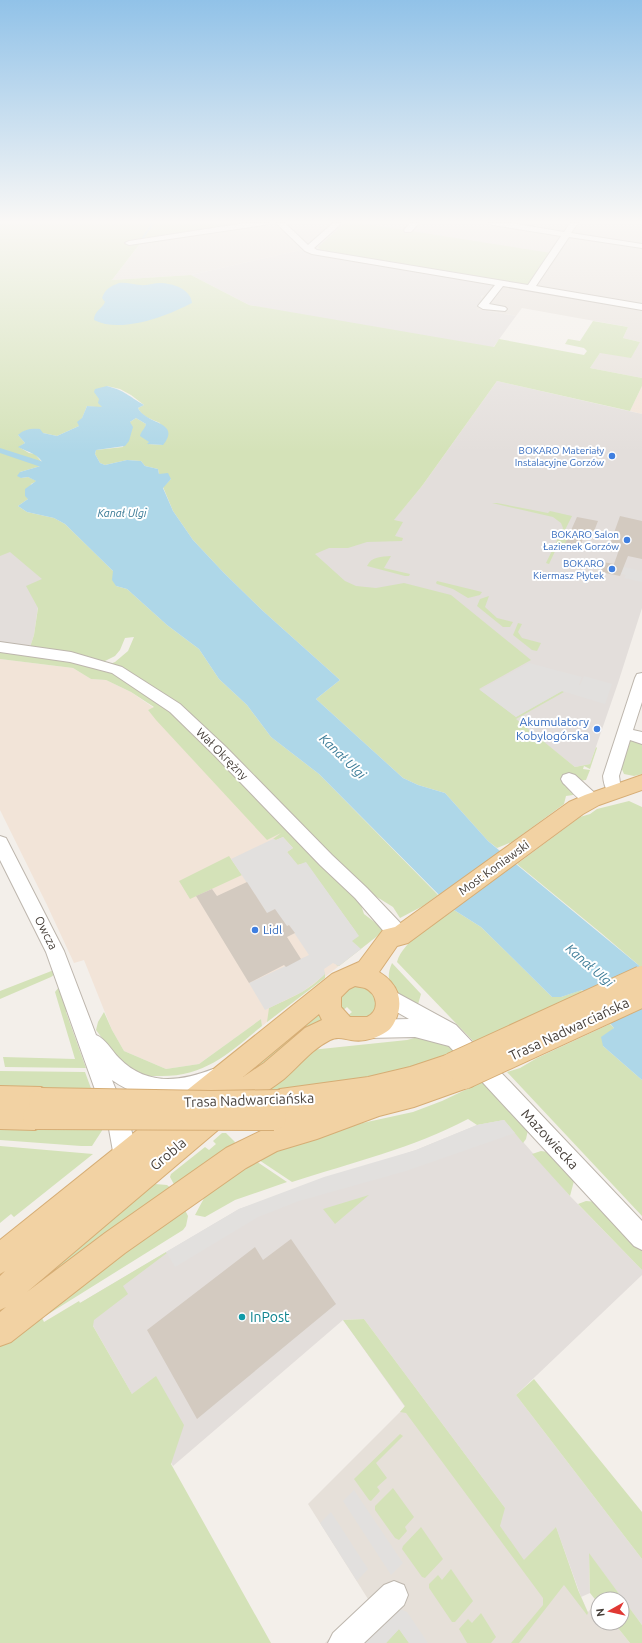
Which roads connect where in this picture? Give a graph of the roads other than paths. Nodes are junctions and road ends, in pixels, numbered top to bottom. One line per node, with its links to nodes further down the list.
1 (489, 300): 4 (street)
2 (599, 300): 3 (street)
3 (642, 307)
4 (502, 309)
5 (0, 647): 14 (street, Wał Okrężny)
6 (642, 678): 7 (street)
7 (625, 733): 8 (street); 11 (street)
8 (642, 738)
9 (569, 779): 12 (street)
10 (642, 782): 11 (main road, Most Koniawski)
11 (617, 791): 12 (main road, Most Koniawski)
12 (586, 803): 14 (main road, Most Koniawski)
13 (0, 843): 20 (street, Owcza)
14 (404, 933): 15 (main road); 18 (main road)
15 (355, 976): 17 (main road); 18 (main road)
16 (642, 978): 22 (main road, Trasa Nadwarciańska, bridge)
17 (332, 988): 21 (main road); 23 (main road, Grobla)
18 (385, 991): 21 (main road); 22 (street, Mazowiecka)
19 (642, 995): 22 (main road, Trasa Nadwarciańska, bridge)
20 (83, 1027): 23 (street, Owcza); 28 (street, Owcza)
21 (356, 1028): 22 (street, Mazowiecka); 31 (main road, Grobla)
22 (458, 1061): 27 (main road, Trasa Nadwarciańska); 27 (main road, Trasa Nadwarciańska); 29 (street, Mazowiecka)
23 (228, 1072): 28 (main road, Grobla)
24 (0, 1099): 25 (main road, Trasa Nadwarciańska)
25 (38, 1109): 26 (main road, Trasa Nadwarciańska); 27 (main road, Trasa Nadwarciańska, bridge)
26 (0, 1116)
27 (275, 1119): 32 (main road)
28 (125, 1157): 30 (main road, Grobla)
29 (642, 1238)
30 (0, 1259)
31 (0, 1295)
32 (0, 1331)
33 (394, 1596): 34 (street)
34 (343, 1643)

